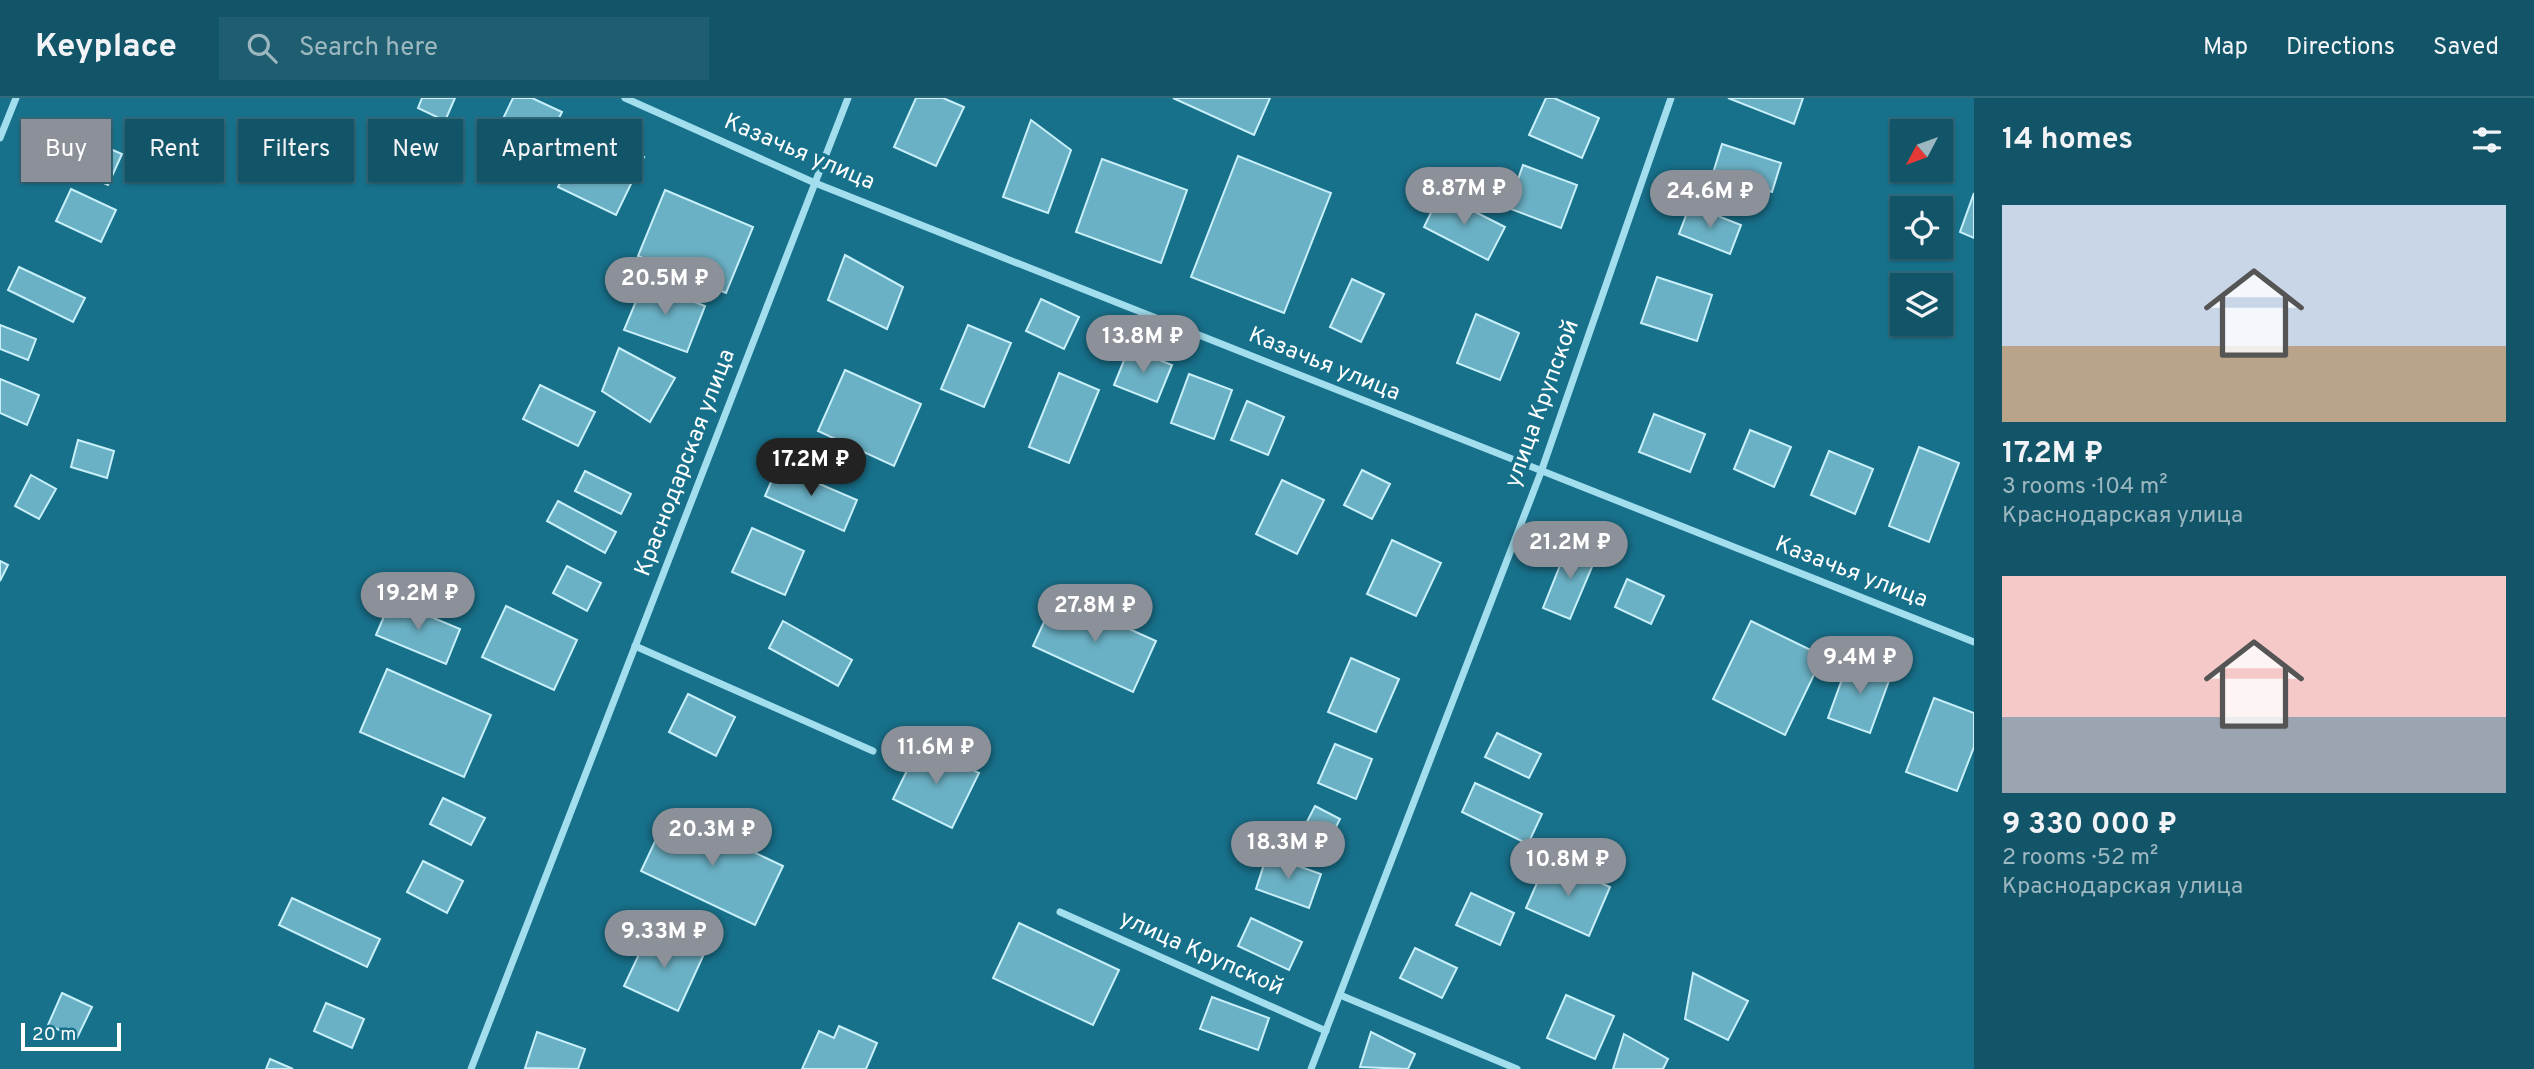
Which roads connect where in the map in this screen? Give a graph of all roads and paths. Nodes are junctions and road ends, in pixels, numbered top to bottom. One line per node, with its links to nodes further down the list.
1 (16, 98): 5 (street)
2 (625, 98): 6 (street, Казачья улица)
3 (848, 98): 6 (street, Краснодарская улица)
4 (1671, 98): 7 (street, улица Крупской)
5 (0, 138)
6 (815, 183): 7 (street, Казачья улица); 9 (street, Краснодарская улица)
7 (1541, 472): 8 (street, Казачья улица); 12 (street, улица Крупской)
8 (1974, 642)
9 (635, 646): 10 (street); 14 (street, Краснодарская улица)
10 (873, 751)
11 (1060, 912): 13 (street, улица Крупской)
12 (1340, 995): 13 (street, улица Крупской); 16 (street)
13 (1326, 1031): 15 (street, улица Крупской)
14 (471, 1069)
15 (1311, 1069)
16 (1517, 1069)

